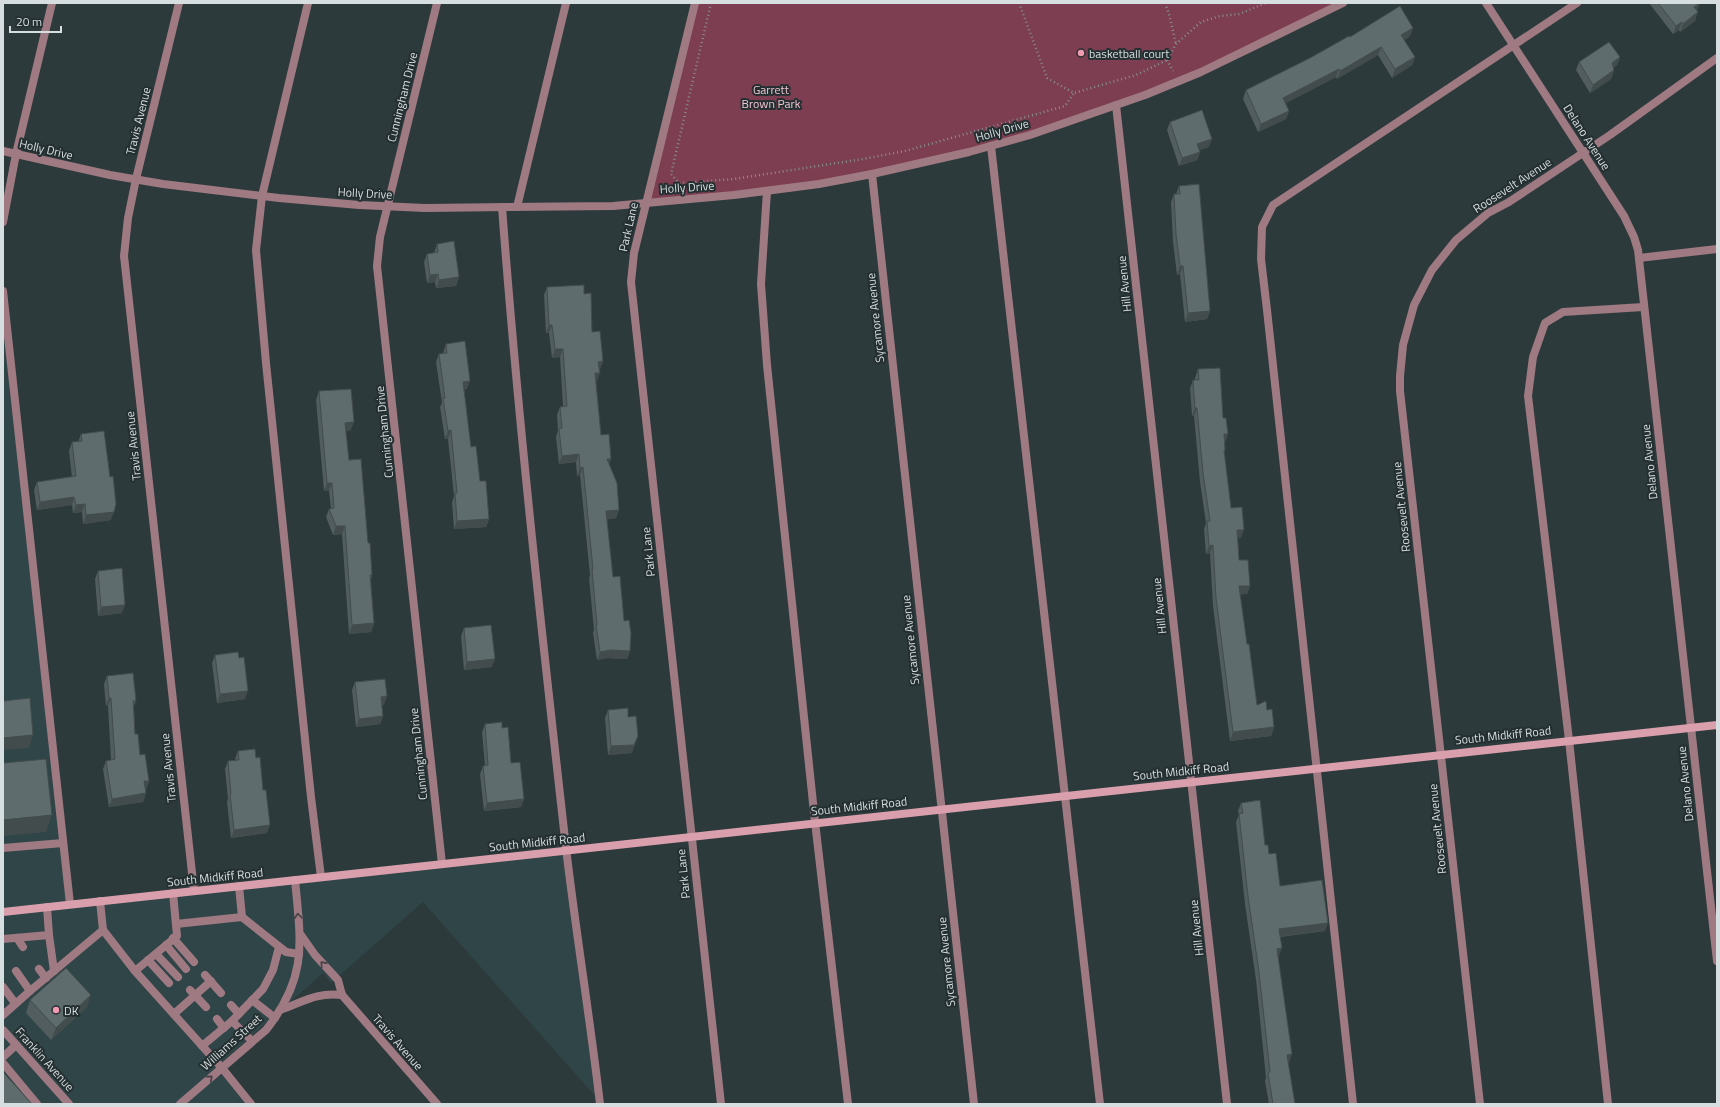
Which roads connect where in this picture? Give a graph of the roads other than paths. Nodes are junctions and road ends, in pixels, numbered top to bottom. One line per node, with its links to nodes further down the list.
1 (52, 3): 16 (street)
2 (179, 3): 18 (street, Travis Avenue)
3 (308, 3): 20 (street)
4 (437, 3): 22 (street, Cunningham Drive)
5 (566, 3): 23 (street)
6 (695, 3): 21 (street, Park Lane)
7 (1343, 3): 12 (street, Holly Drive)
8 (1486, 3): 10 (street, Delano Avenue)
9 (1577, 3): 10 (street)
10 (1513, 46): 15 (street, Delano Avenue); 34 (street)
11 (1717, 58): 15 (street, Roosevelt Avenue)
12 (1116, 106): 13 (street, Holly Drive); 35 (street, Hill Avenue)
13 (991, 146): 17 (street, Holly Drive); 36 (street)
14 (3, 151): 16 (street, Holly Drive)
15 (1582, 153): 27 (street, Delano Avenue); 33 (street, Roosevelt Avenue)
16 (16, 154): 18 (street, Holly Drive); 25 (street)
17 (872, 174): 19 (street, Holly Drive); 37 (street, Sycamore Avenue)
18 (136, 179): 20 (street, Holly Drive); 47 (street, Travis Avenue)
19 (767, 191): 21 (street, Holly Drive); 38 (street)
20 (262, 196): 22 (street, Holly Drive); 44 (street)
21 (646, 202): 23 (street, Holly Drive); 39 (street, Park Lane)
22 (387, 206): 24 (street, Holly Drive); 43 (street, Cunningham Drive)
23 (517, 207): 24 (street, Holly Drive)
24 (502, 208): 42 (street)
25 (3, 222)
26 (1717, 250): 27 (street)
27 (1639, 258): 29 (street, Delano Avenue)
28 (3, 291): 40 (street)
29 (1644, 307): 31 (street, Delano Avenue); 32 (street)
30 (1717, 725): 31 (main road, South Midkiff Road)
31 (1691, 728): 32 (main road, South Midkiff Road); 67 (street, Delano Avenue)
32 (1569, 740): 33 (main road, South Midkiff Road); 118 (street)
33 (1441, 754): 34 (main road, South Midkiff Road); 117 (street, Roosevelt Avenue)
34 (1316, 768): 35 (main road, South Midkiff Road); 116 (street)
35 (1191, 782): 36 (main road, South Midkiff Road); 115 (street, Hill Avenue)
36 (1066, 796): 37 (main road, South Midkiff Road); 114 (street)
37 (941, 810): 38 (main road, South Midkiff Road); 113 (street, Sycamore Avenue)
38 (815, 822): 39 (main road, South Midkiff Road); 112 (street)
39 (691, 836): 42 (main road, South Midkiff Road); 111 (street, Park Lane)
40 (63, 842): 41 (street); 50 (street)
41 (3, 848)
42 (566, 850): 43 (main road, South Midkiff Road); 110 (street)
43 (442, 864): 44 (main road, South Midkiff Road)
44 (321, 877): 45 (main road, South Midkiff Road)
45 (295, 880): 46 (main road, South Midkiff Road); 56 (street, one-way to 45)
46 (239, 886): 47 (main road, South Midkiff Road); 53 (street)
47 (194, 891): 48 (main road, South Midkiff Road)
48 (173, 893): 49 (main road, South Midkiff Road); 54 (street)
49 (100, 901): 50 (main road, South Midkiff Road); 55 (street)
50 (70, 904): 51 (main road, South Midkiff Road)
51 (47, 907): 52 (main road, South Midkiff Road); 57 (street)
52 (3, 912)
53 (242, 917): 54 (street); 63 (street)
54 (176, 924): 59 (street)
55 (104, 930): 72 (street); 73 (street)
56 (300, 934): 65 (street); 85 (street, Travis Avenue, one-way to 56)
57 (49, 935): 58 (street); 72 (street)
58 (17, 938): 60 (street); 62 (street)
59 (174, 938): 61 (street); 68 (street)
60 (3, 939)
61 (166, 945): 64 (street); 70 (street)
62 (23, 947)
63 (279, 947): 65 (street); 86 (street)
64 (156, 954): 66 (street); 75 (street)
65 (299, 954): 90 (street, Williams Street)
66 (148, 960): 73 (street); 79 (street)
67 (1717, 961)
68 (194, 962)
69 (39, 969): 76 (street)
70 (186, 969)
71 (16, 971): 82 (street)
72 (54, 971): 76 (street)
73 (135, 971): 91 (street)
74 (205, 975): 77 (street)
75 (178, 977)
76 (46, 978): 82 (street)
77 (211, 981): 81 (street); 84 (street)
78 (197, 982): 81 (street)
79 (169, 983)
80 (3, 987): 87 (street)
81 (203, 988): 83 (street)
82 (30, 991): 87 (street)
83 (193, 993): 89 (street); 91 (street)
84 (221, 993)
85 (342, 996): 90 (street); 109 (street, Travis Avenue)
86 (252, 1000): 92 (street); 94 (street)
87 (15, 1003): 93 (street)
88 (231, 1005): 92 (street)
89 (206, 1007)
90 (280, 1010): 94 (street, Williams Street)
91 (174, 1014): 101 (street)
92 (239, 1014): 96 (street)
93 (3, 1015)
94 (275, 1018): 99 (street, Williams Street)
95 (217, 1020): 97 (street)
96 (232, 1021): 97 (street); 99 (street)
97 (224, 1028): 101 (street)
98 (3, 1030): 100 (street, Franklin Avenue)
99 (252, 1041): 104 (street, Williams Street)
100 (16, 1044): 102 (street); 106 (street, Franklin Avenue)
101 (202, 1046): 104 (street)
102 (3, 1057)
103 (3, 1063): 105 (street)
104 (222, 1068): 107 (street, Williams Street, one-way to 104); 108 (street)
105 (37, 1104)
106 (69, 1104)
107 (180, 1104)
108 (251, 1104)
109 (437, 1104)
110 (600, 1104)
111 (721, 1104)
112 (848, 1104)
113 (974, 1104)
114 (1100, 1104)
115 (1227, 1104)
116 (1353, 1104)
117 (1480, 1104)
118 (1608, 1104)

